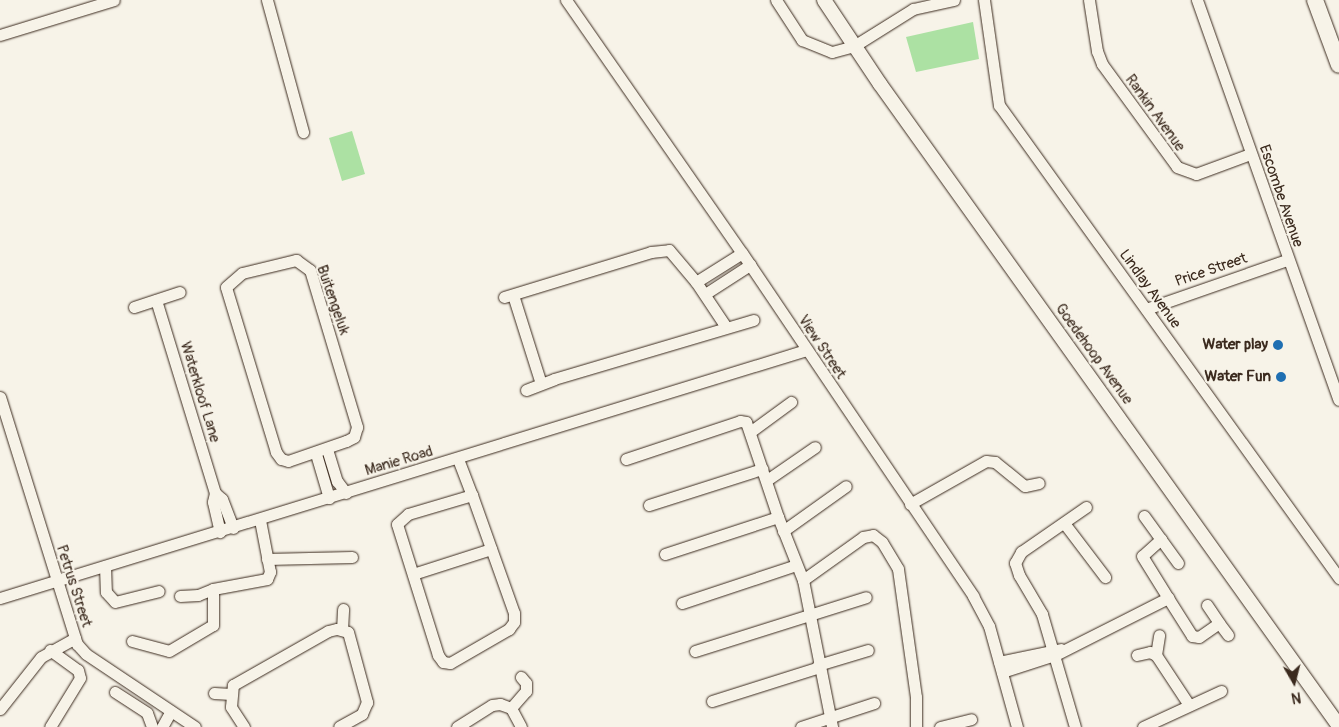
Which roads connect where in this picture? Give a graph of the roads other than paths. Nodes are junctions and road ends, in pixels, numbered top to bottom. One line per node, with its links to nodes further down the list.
1 (114, 0): 11 (street)
2 (267, 0): 14 (street)
3 (566, 0): 16 (street, View Street)
4 (776, 0): 12 (street)
5 (824, 0): 12 (main road, Goedehoop Avenue)
6 (954, 0): 12 (street)
7 (984, 0): 24 (street, Lindlay Avenue)
8 (1089, 0): 15 (street, Rankin Avenue)
9 (1197, 0): 15 (street, Escombe Avenue)
10 (1315, 0): 13 (highway)
11 (0, 35)
12 (854, 46): 107 (main road, Goedehoop Avenue)
13 (1339, 65)
14 (303, 132)
15 (1250, 154): 17 (street, Escombe Avenue)
16 (742, 253): 18 (street, View Street); 19 (street)
17 (1287, 260): 24 (street, Price Street); 31 (street, Escombe Avenue)
18 (750, 265): 21 (street); 27 (street, View Street)
19 (696, 282): 21 (street); 28 (street)
20 (180, 292): 22 (street)
21 (705, 294): 26 (street)
22 (156, 300): 23 (street); 43 (street, Waterkloof Lane)
23 (134, 306)
24 (1146, 309): 67 (street, Lindlay Avenue)
25 (753, 320): 26 (street)
26 (726, 327): 28 (street)
27 (806, 350): 37 (street, Manie Road); 47 (street, View Street)
28 (541, 384): 29 (street)
29 (526, 390)
30 (0, 397): 69 (street, Petrus Street)
31 (1339, 400)
32 (791, 402): 33 (street)
33 (750, 432): 38 (street); 39 (street)
34 (816, 447): 40 (street)
35 (327, 449): 36 (street, Buitengeluk); 36 (street, Buitengeluk); 44 (street)
36 (316, 454): 46 (street)
37 (458, 459): 44 (street, Manie Road); 45 (street)
38 (626, 459)
39 (762, 469): 40 (street); 48 (street)
40 (767, 480): 51 (street)
41 (1039, 483): 47 (street)
42 (846, 486): 55 (street)
43 (215, 493): 54 (street, Waterkloof Lane); 56 (street, Waterkloof Lane)
44 (346, 493): 46 (street, Manie Road)
45 (472, 495): 58 (street); 65 (street)
46 (329, 498): 52 (street, Manie Road)
47 (910, 504): 93 (street, View Street)
48 (649, 505)
49 (1086, 507): 53 (street)
50 (1144, 516): 57 (street)
51 (778, 517): 55 (street); 59 (street)
52 (260, 520): 54 (street, Manie Road); 61 (street)
53 (1064, 523): 66 (street); 88 (street)
54 (233, 528): 56 (street, Manie Road)
55 (783, 531): 64 (street)
56 (220, 532): 63 (street, Manie Road)
57 (1161, 539): 62 (street); 75 (street)
58 (491, 549): 65 (street); 65 (street)
59 (665, 554)
60 (352, 557): 61 (street)
61 (267, 559): 70 (street)
62 (1178, 563)
63 (105, 566): 69 (street, Manie Road); 71 (street)
64 (796, 566): 68 (street); 76 (street)
65 (413, 574)
66 (1106, 577)
67 (1339, 578)
68 (803, 580): 79 (street); 117 (street)
69 (56, 581): 74 (street, Manie Road); 84 (street, Petrus Street)
70 (212, 589): 72 (street); 85 (street)
71 (160, 592)
72 (180, 596)
73 (866, 597): 79 (street)
74 (0, 598)
75 (1168, 598): 80 (street); 88 (street)
76 (682, 603)
77 (1206, 606): 80 (street)
78 (343, 609): 81 (street)
79 (809, 614): 89 (street); 92 (street)
80 (1219, 623): 83 (street)
81 (342, 630): 98 (street); 113 (street)
82 (1159, 635): 90 (street)
83 (1228, 635)
84 (75, 638): 86 (street); 104 (street, Petrus Street)
85 (132, 641)
86 (50, 650): 102 (street); 108 (street)
87 (868, 650): 92 (street)
88 (1057, 651): 93 (street); 120 (street)
89 (695, 652)
90 (1156, 655): 91 (street); 101 (street)
91 (1137, 656)
92 (819, 666): 99 (street); 106 (street)
93 (1000, 667): 119 (street, View Street)
94 (521, 677): 103 (street)
95 (1221, 691): 101 (street)
96 (115, 692): 109 (street)
97 (214, 693): 98 (street)
98 (231, 694): 112 (street)
99 (712, 702)
100 (874, 703): 106 (street)
101 (1189, 705): 121 (street)
102 (0, 708)
103 (511, 708): 114 (street); 115 (street)
104 (171, 711): 110 (street); 111 (street, Petrus Street)
105 (971, 719): 118 (street)
106 (831, 723): 116 (street)
107 (1339, 726)
108 (50, 727)
109 (152, 727)
110 (162, 727)
111 (196, 727)
112 (244, 727)
113 (339, 727)
114 (457, 727)
115 (521, 727)
116 (801, 727)
117 (916, 727)
118 (940, 727)
119 (1017, 727)
120 (1075, 727)
121 (1143, 727)

